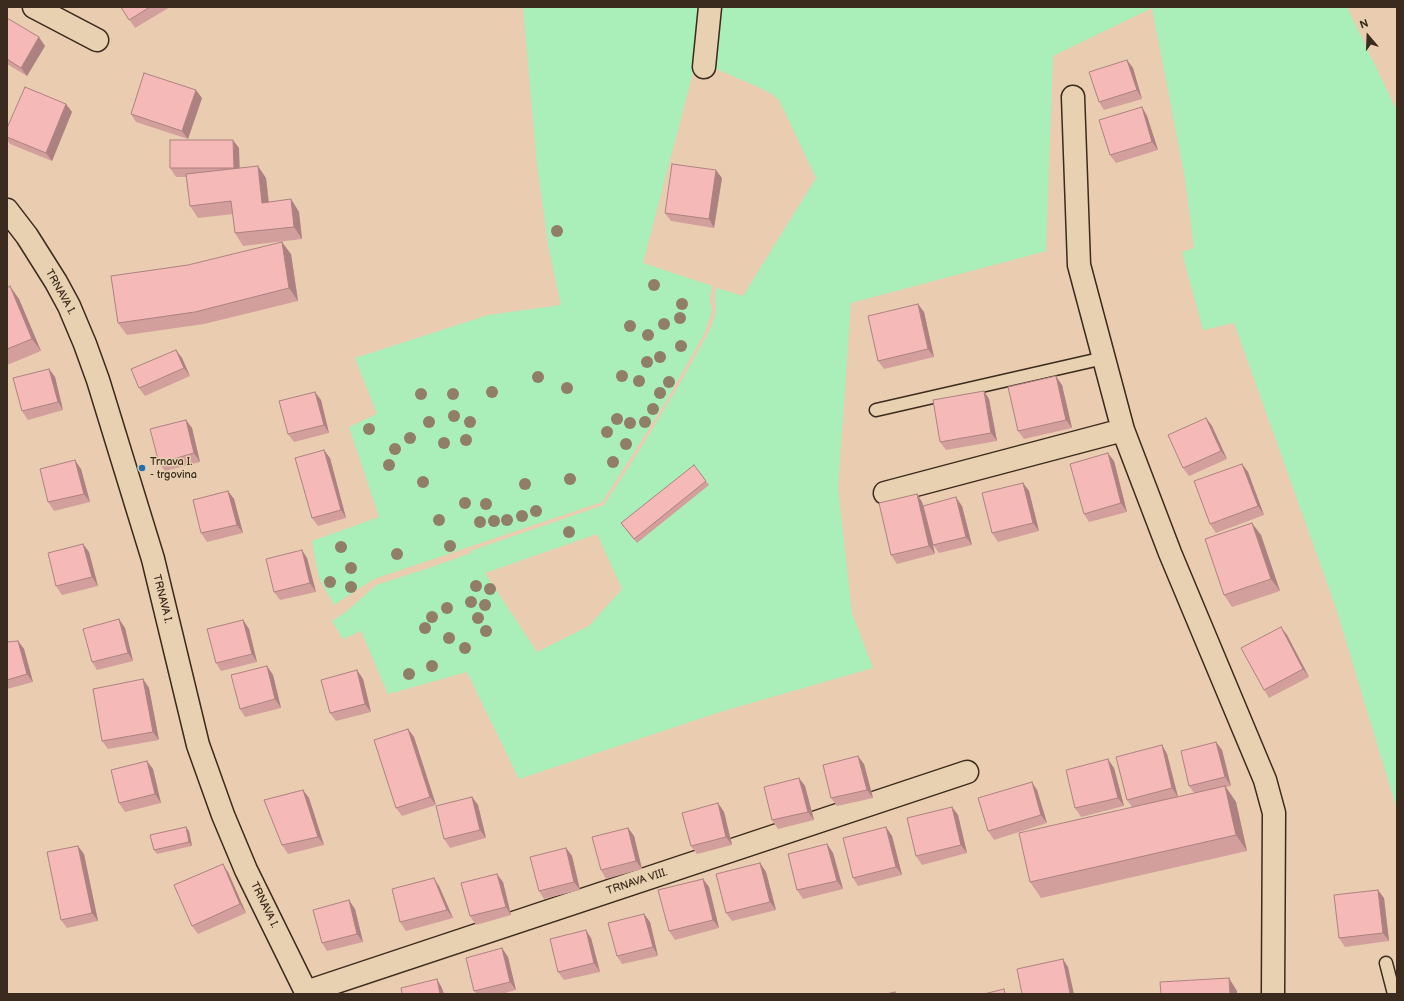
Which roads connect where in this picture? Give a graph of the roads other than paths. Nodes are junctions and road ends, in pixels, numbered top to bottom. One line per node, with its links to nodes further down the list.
1 (34, 7): 3 (street)
2 (710, 7): 4 (street)
3 (98, 40)
4 (704, 67)
5 (1073, 97): 7 (street)
6 (7, 210): 13 (street, TRNAVA I.)
7 (1104, 358): 8 (lane); 9 (street)
8 (876, 410)
9 (1123, 430): 10 (street); 14 (street)
10 (885, 493)
11 (967, 772): 13 (street, TRNAVA VIII.)
12 (1386, 963): 15 (lane)
13 (307, 993)
14 (1273, 994)
15 (1394, 994)

